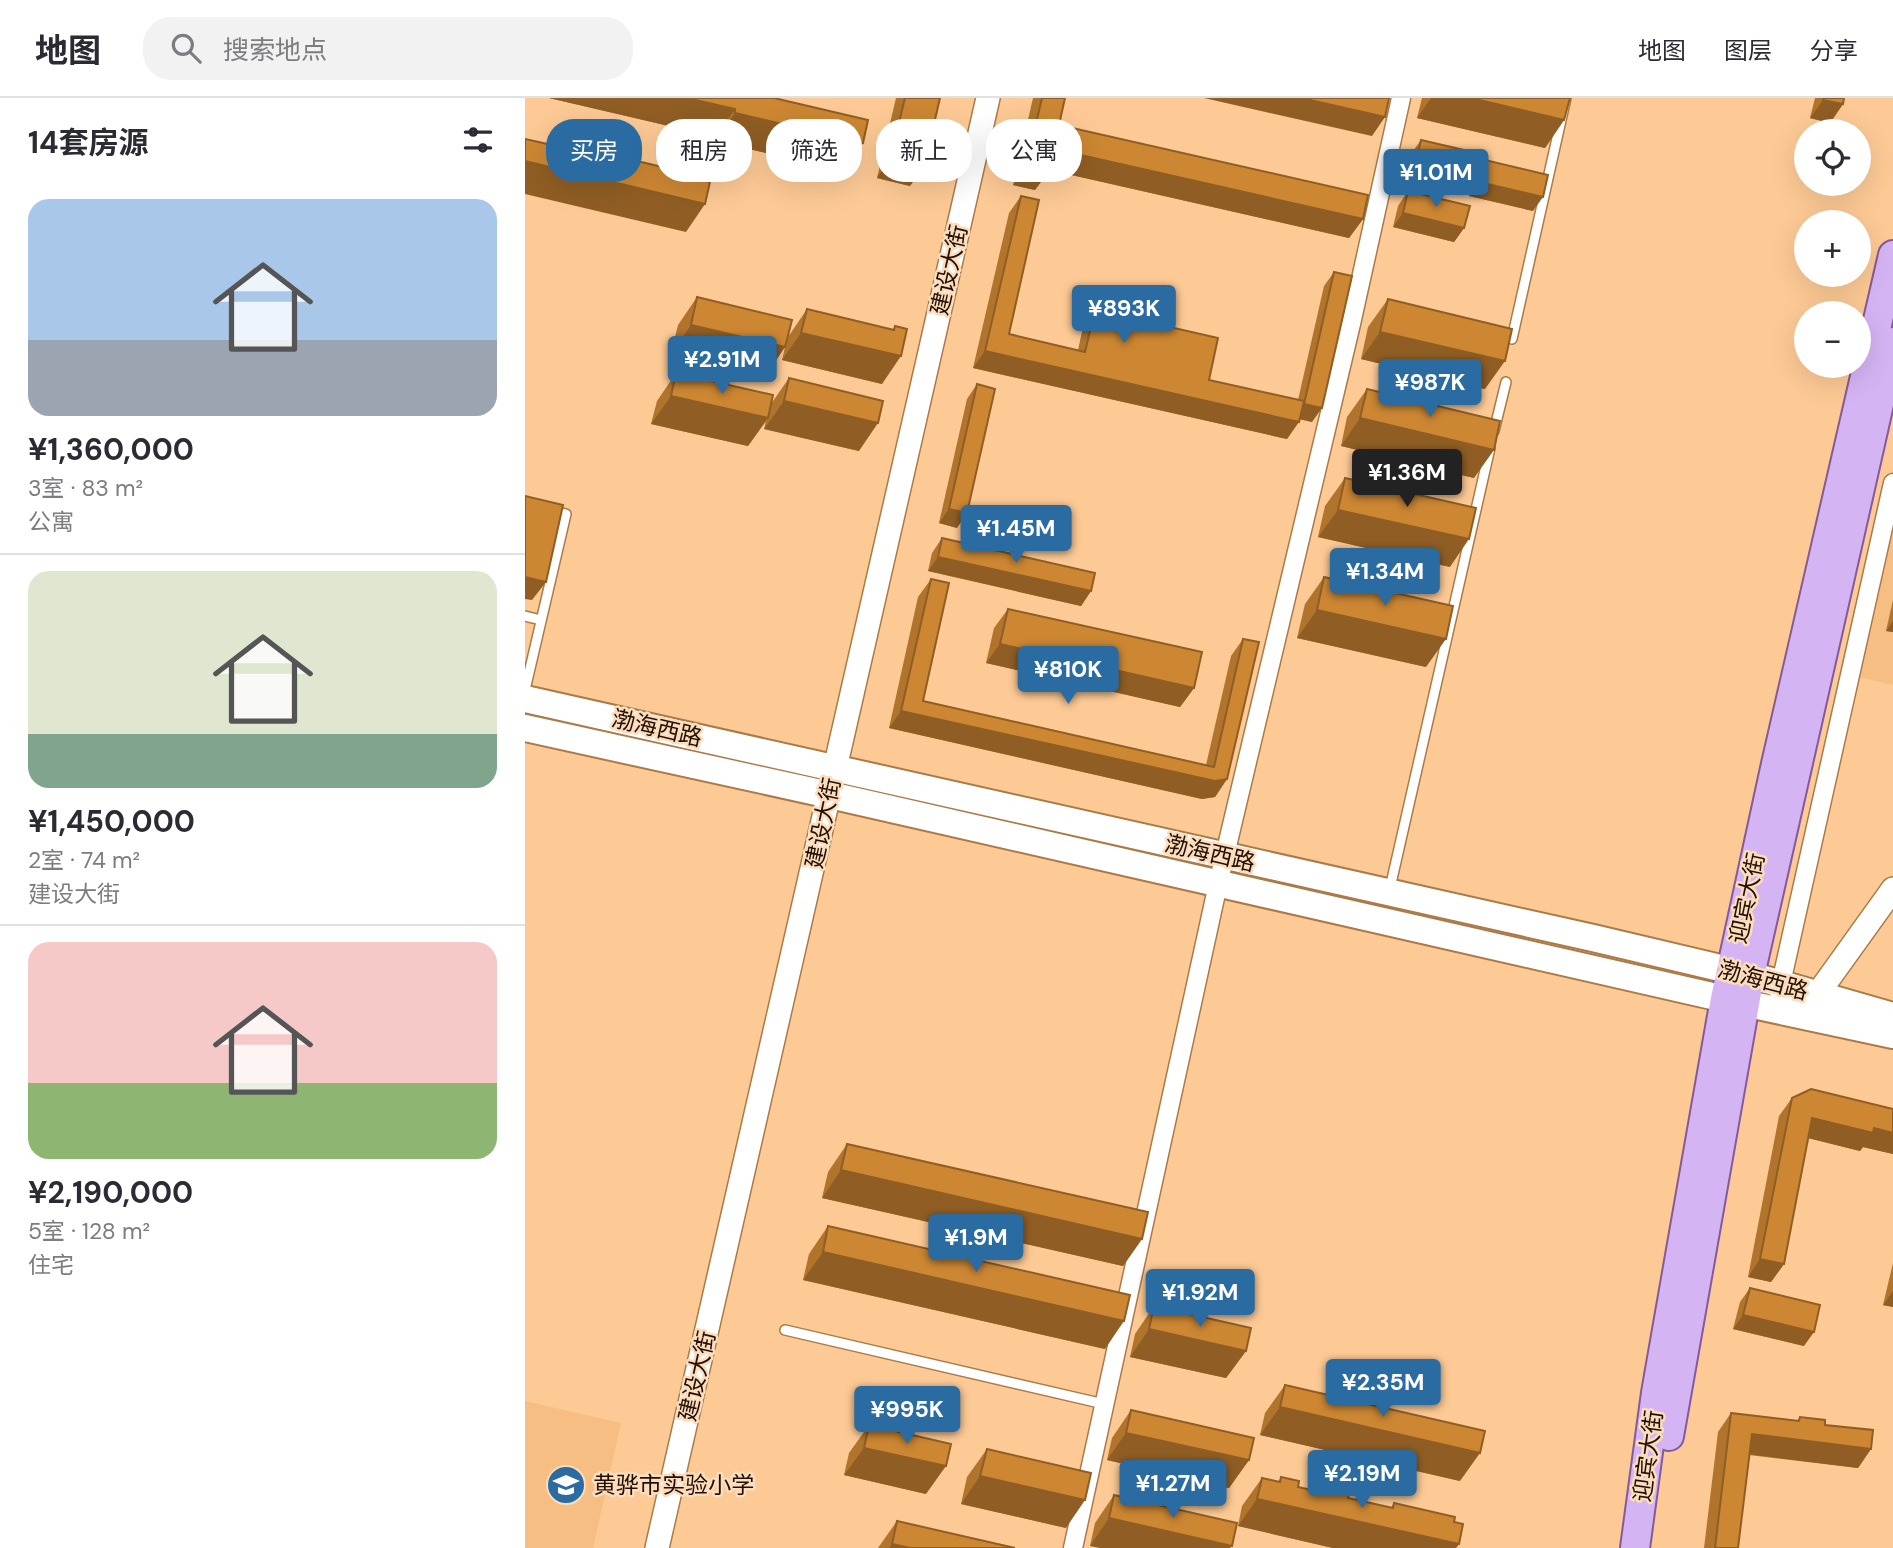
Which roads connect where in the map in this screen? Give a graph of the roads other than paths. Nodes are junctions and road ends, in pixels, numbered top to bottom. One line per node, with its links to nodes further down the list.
1 (988, 98): 15 (street, 建设大街)
2 (1401, 98): 17 (street)
3 (1566, 98): 5 (lane)
4 (1893, 255): 21 (main road, 迎宾大街)
5 (1512, 339)
6 (1893, 342): 21 (main road, 迎宾大街)
7 (1506, 382): 20 (lane)
8 (1893, 484): 22 (street)
9 (535, 506): 11 (lane)
10 (525, 616): 11 (lane)
11 (541, 620): 12 (lane)
12 (525, 690)
13 (525, 699): 15 (main road, 渤海西路)
14 (525, 728): 16 (main road, 渤海西路)
15 (835, 768): 16 (street, 建设大街); 17 (main road, 渤海西路)
16 (830, 794): 18 (main road, 渤海西路); 29 (street, 建设大街)
17 (1225, 856): 18 (street); 20 (main road, 渤海西路)
18 (1218, 884): 23 (main road, 渤海西路); 28 (street)
19 (1893, 889): 24 (street)
20 (1389, 893): 21 (main road, 渤海西路)
21 (1740, 973): 22 (main road, 渤海西路); 23 (main road, 迎宾大街)
22 (1778, 996): 23 (main road, 渤海西路); 24 (main road, 渤海西路)
23 (1735, 1001): 31 (main road, 迎宾大街); 32 (main road, 迎宾大街)
24 (1810, 1005): 25 (main road, 渤海西路); 26 (main road, 渤海西路)
25 (1893, 1016)
26 (1893, 1035)
27 (785, 1330): 28 (lane)
28 (1104, 1404): 30 (street)
29 (657, 1548)
30 (1073, 1548)
31 (1635, 1548)
32 (1650, 1548)

